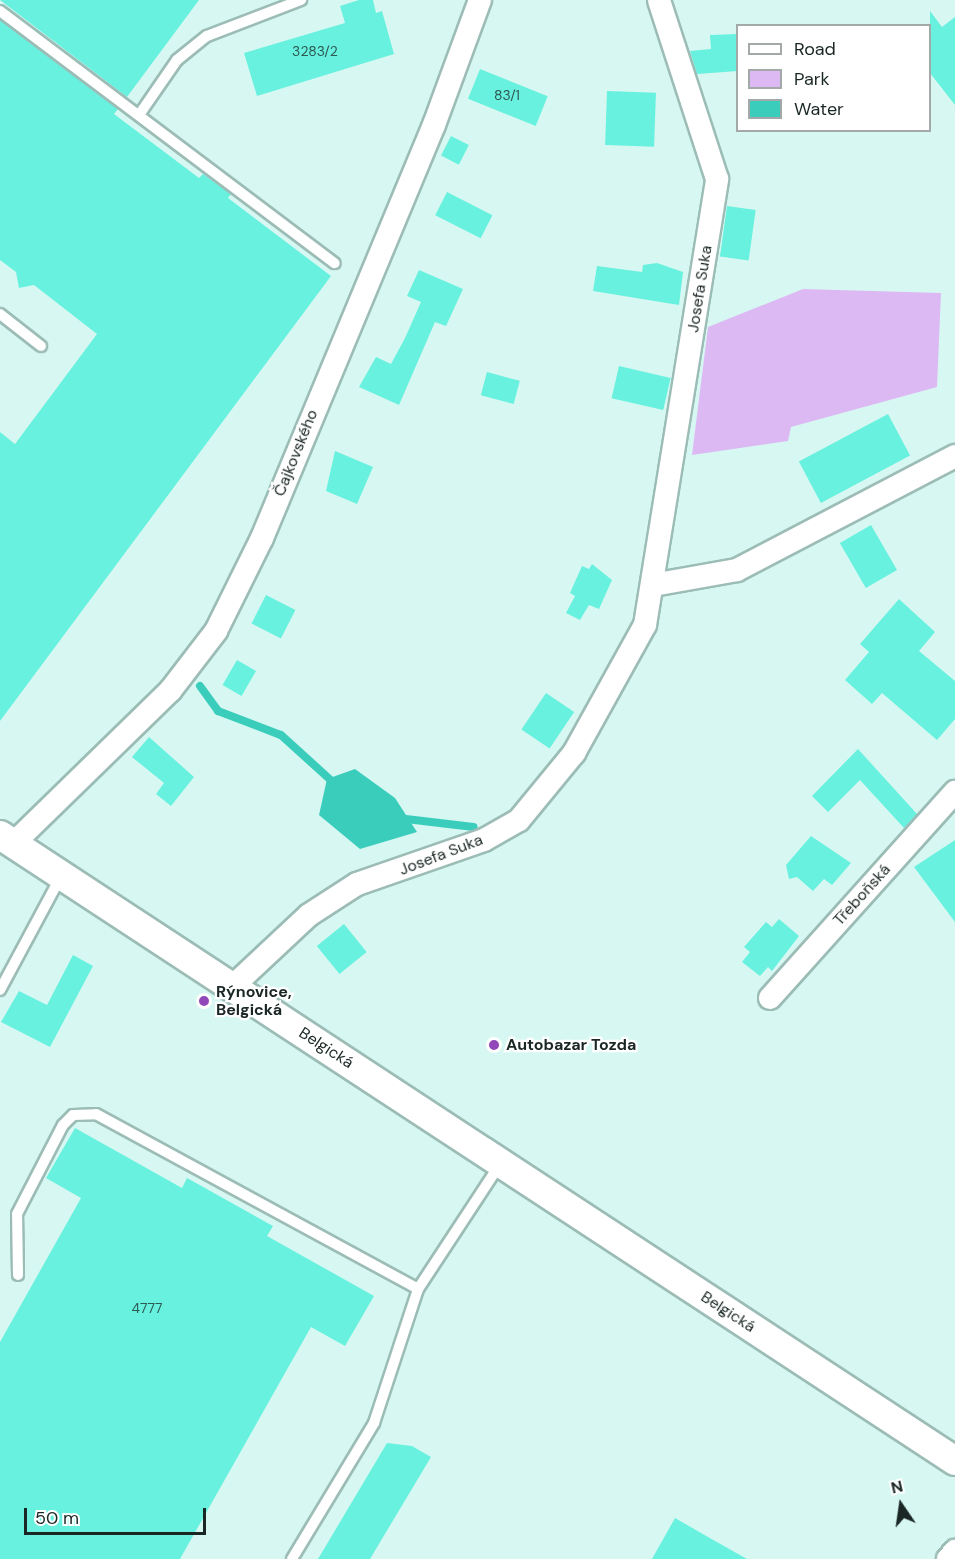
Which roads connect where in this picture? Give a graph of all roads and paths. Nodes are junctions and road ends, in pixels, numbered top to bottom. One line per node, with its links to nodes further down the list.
1 (301, 0): 5 (lane)
2 (480, 0): 12 (street, Čajkovského)
3 (658, 0): 10 (street, Josefa Suka)
4 (0, 11): 5 (lane)
5 (139, 115): 6 (lane)
6 (335, 263)
7 (0, 314): 8 (lane)
8 (41, 346)
9 (955, 456): 10 (street)
10 (653, 585): 14 (street, Josefa Suka)
11 (955, 792): 16 (street, Třeboňská)
12 (7, 839): 13 (street, Belgická)
13 (62, 875): 14 (street, Belgická); 15 (lane)
14 (232, 987): 17 (street, Belgická)
15 (0, 990)
16 (770, 998)
17 (501, 1163): 19 (lane); 20 (street, Belgická)
18 (18, 1275): 19 (lane)
19 (418, 1289): 22 (lane)
20 (955, 1461)
21 (955, 1551): 23 (street)
22 (292, 1559)
23 (948, 1559)

